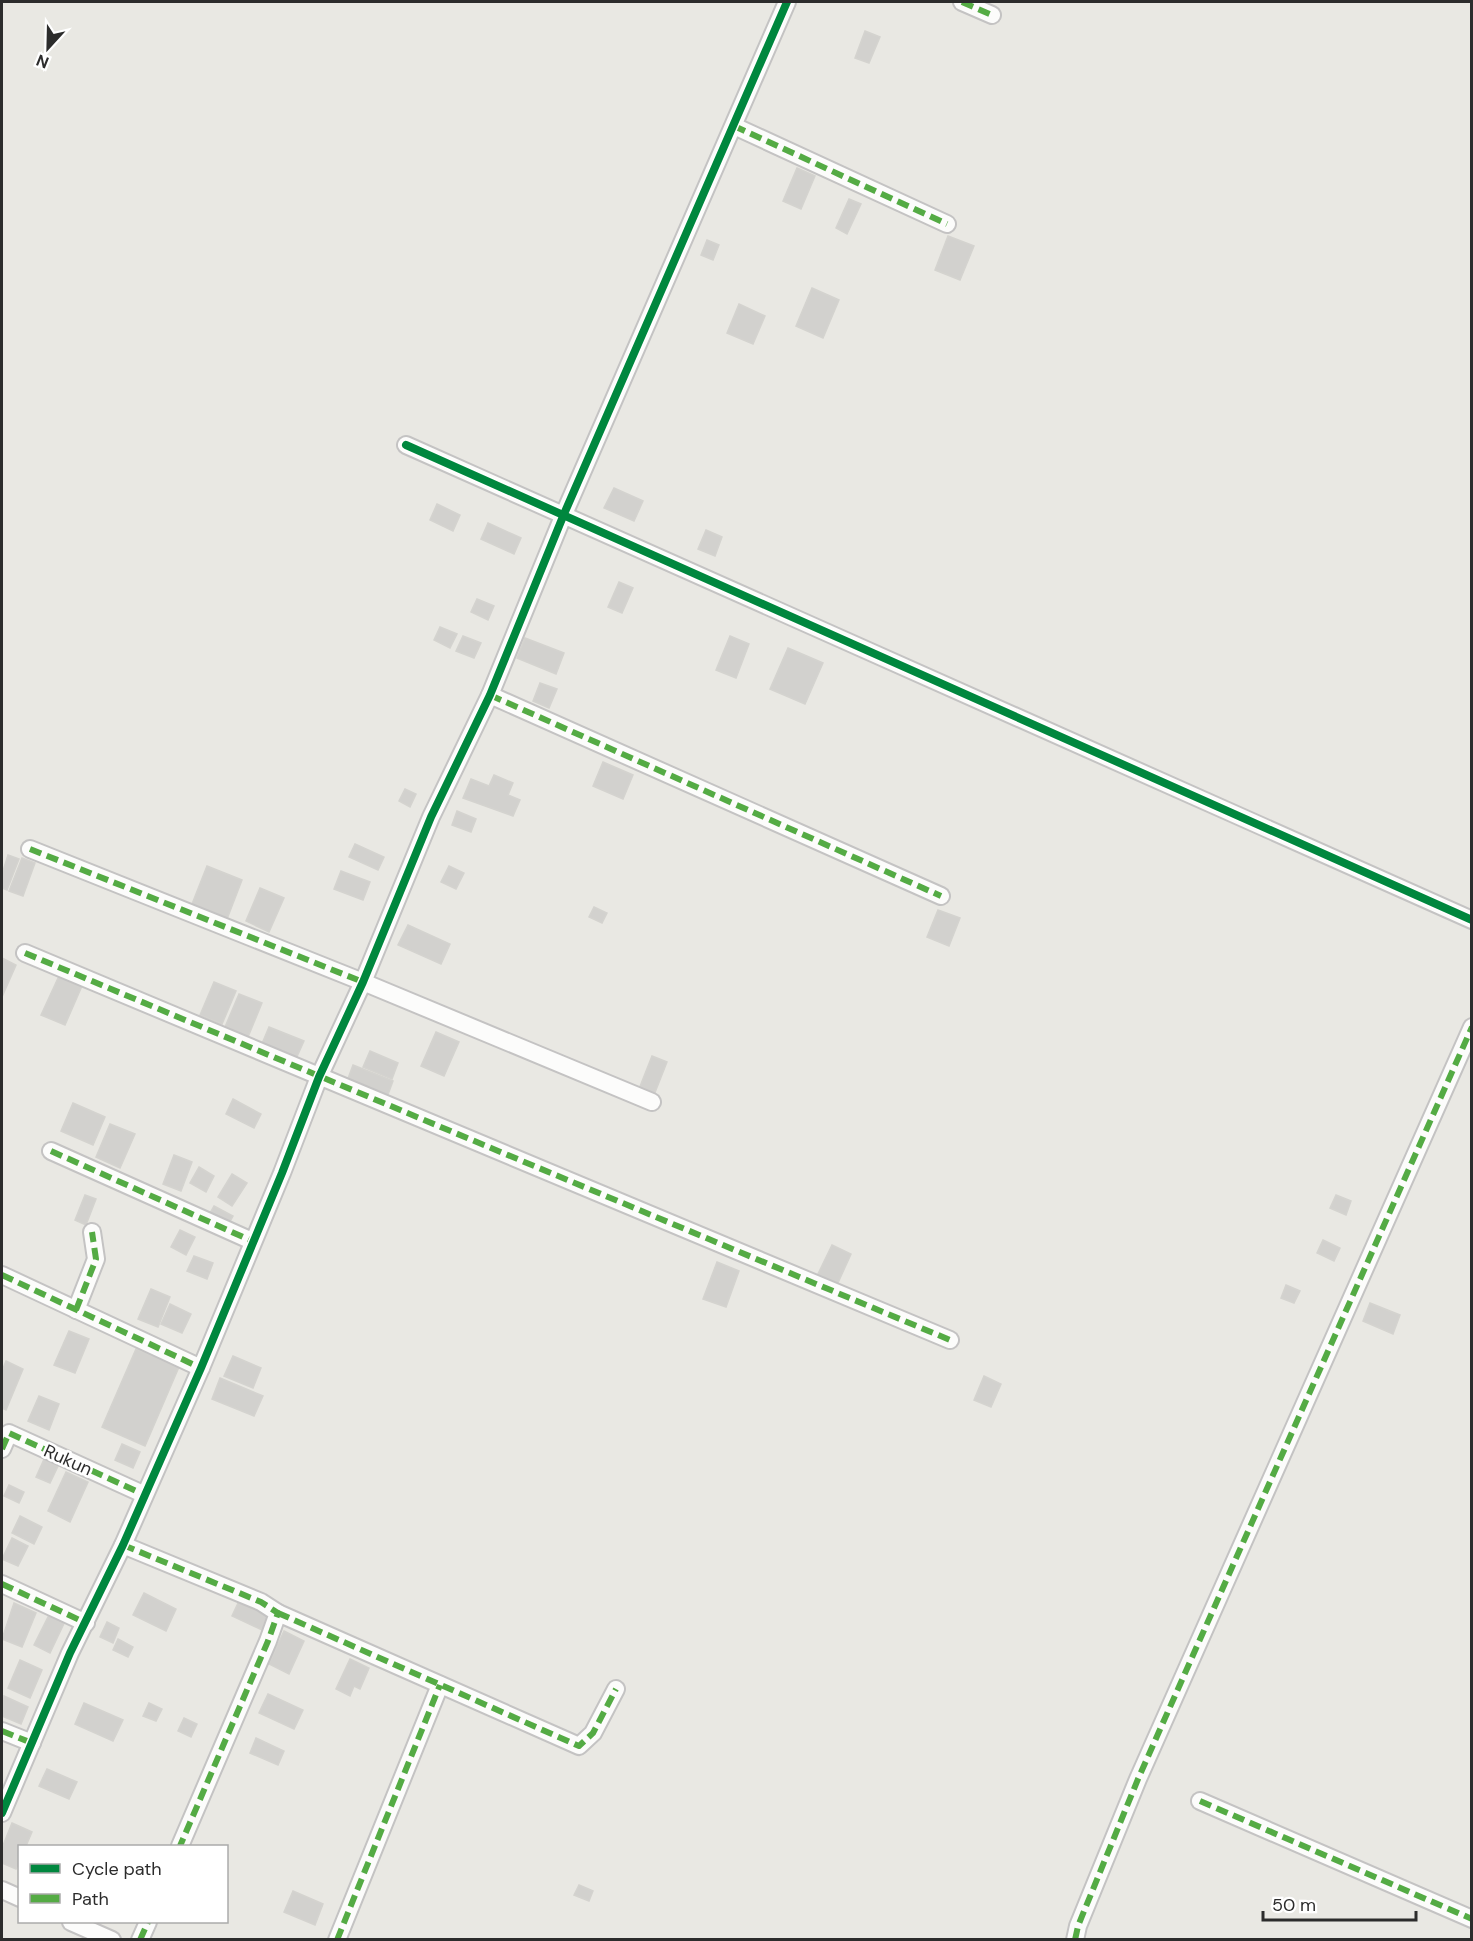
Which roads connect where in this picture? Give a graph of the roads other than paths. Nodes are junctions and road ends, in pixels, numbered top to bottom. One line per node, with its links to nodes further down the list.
1 (787, 2): 4 (street)
2 (962, 2): 3 (street)
3 (992, 15)
4 (734, 126): 5 (street); 7 (street)
5 (947, 224)
6 (406, 445): 7 (street)
7 (564, 514): 8 (street); 11 (street)
8 (490, 695): 10 (street); 13 (street)
9 (30, 849): 13 (street)
10 (941, 896)
11 (1472, 921)
12 (25, 953): 15 (street)
13 (363, 982): 15 (street); 16 (street)
14 (1472, 1027): 46 (street)
15 (319, 1077): 19 (street); 22 (street)
16 (652, 1102)
17 (51, 1151): 19 (street)
18 (92, 1232): 21 (street)
19 (252, 1240): 23 (street)
20 (2, 1275): 21 (street)
21 (76, 1310): 23 (street)
22 (950, 1340)
23 (201, 1368): 26 (street)
24 (5, 1431): 25 (street, Rukun); 26 (street, Rukun)
25 (2, 1449)
26 (143, 1494): 27 (street)
27 (123, 1545): 29 (street); 30 (street)
28 (2, 1584): 30 (street)
29 (278, 1613): 31 (street); 37 (street)
30 (86, 1623): 34 (street)
31 (440, 1685): 32 (street); 45 (street)
32 (616, 1689)
33 (2, 1731): 34 (street)
34 (32, 1743): 36 (street)
35 (1200, 1801): 40 (street)
36 (2, 1814)
37 (180, 1845)
38 (2, 1890): 39 (street)
39 (18, 1898)
40 (1472, 1919)
41 (73, 1923): 43 (street)
42 (148, 1923): 44 (street)
43 (104, 1938)
44 (140, 1940)
45 (338, 1940)
46 (1076, 1940)

